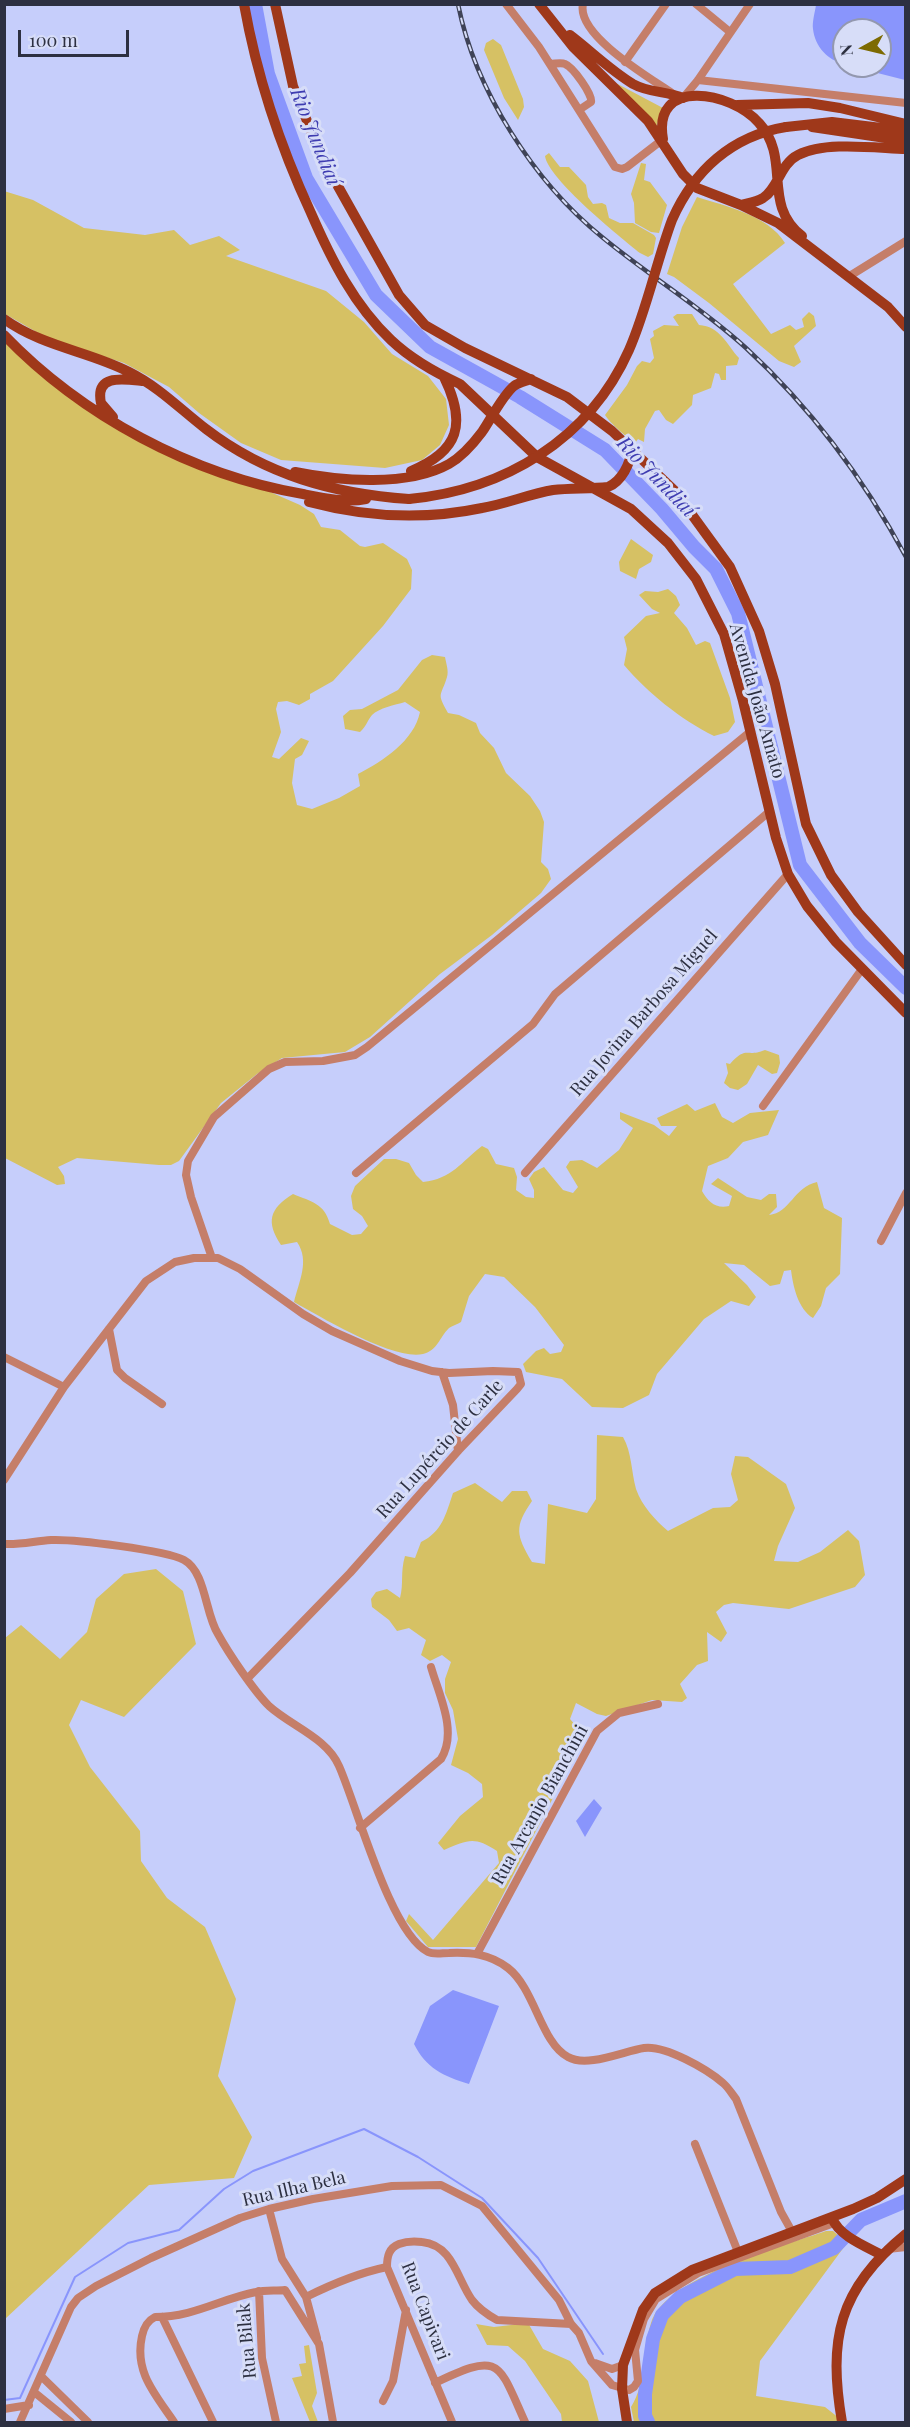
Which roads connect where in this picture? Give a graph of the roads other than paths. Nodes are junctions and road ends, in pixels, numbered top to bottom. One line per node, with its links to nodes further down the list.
1 (244, 4): 33 (main road, Avenida João Amato)
2 (275, 4): 34 (main road, Avenida João Amato)
3 (506, 4): 12 (street)
4 (538, 4): 9 (main road)
5 (583, 4): 11 (street)
6 (666, 4): 11 (street)
7 (696, 4): 10 (street)
8 (750, 4): 10 (street)
9 (559, 28): 14 (main road); 22 (main road)
10 (730, 32): 13 (street)
11 (625, 62): 14 (street)
12 (550, 64): 17 (street); 17 (street)
13 (698, 80): 14 (street); 15 (street)
14 (679, 96): 16 (main road); 22 (main road)
15 (906, 102)
16 (737, 105): 18 (main road); 24 (main road)
17 (579, 110): 22 (street)
18 (906, 124)
19 (803, 125): 20 (main road); 21 (main road); 43 (main road, bridge)
20 (906, 131)
21 (906, 141)
22 (663, 142): 25 (main road)
23 (906, 149): 24 (main road)
24 (778, 176): 25 (main road); 27 (main road)
25 (741, 205): 27 (main road)
26 (906, 241): 28 (street)
27 (824, 256): 28 (main road)
28 (850, 275): 29 (main road); 31 (main road)
29 (906, 318)
30 (4, 319): 35 (main road)
31 (906, 327)
32 (4, 335): 37 (main road)
33 (444, 377): 36 (main road, Avenida João Amato); 40 (main road)
34 (531, 380): 36 (main road); 39 (main road, Avenida João Amato)
35 (145, 381): 37 (main road); 38 (main road)
36 (495, 412): 40 (main road); 41 (main road, Avenida João Amato)
37 (126, 429): 42 (main road)
38 (226, 443): 40 (main road); 43 (main road)
39 (632, 449): 41 (main road); 47 (main road, Avenida João Amato)
40 (396, 477)
41 (593, 489): 42 (main road); 44 (main road, Avenida João Amato)
42 (278, 490): 43 (main road)
43 (379, 497)
44 (750, 731): 45 (main road, Avenida João Amato); 55 (street)
45 (770, 811): 46 (main road, Avenida João Amato); 51 (street)
46 (788, 874): 48 (main road, Avenida João Amato); 52 (street, Rua Jovina Barbosa Miguel)
47 (906, 965)
48 (862, 969): 49 (main road, Avenida João Amato); 50 (street)
49 (906, 1013)
50 (763, 1106)
51 (356, 1173)
52 (525, 1173)
53 (906, 1193): 54 (street)
54 (881, 1240)
55 (212, 1258): 56 (street, Rua Lupércio de Carle); 58 (street, Rua Lupércio de Carle)
56 (109, 1329): 59 (street, Rua Lupércio de Carle); 60 (street)
57 (4, 1358): 59 (street)
58 (442, 1372): 61 (street); 61 (street, Rua Lupércio de Carle)
59 (64, 1387): 62 (street, Rua Lupércio de Carle)
60 (162, 1404)
61 (458, 1451): 65 (street, Rua Lupércio de Carle)
62 (4, 1480)
63 (4, 1544): 65 (street)
64 (431, 1667): 67 (street)
65 (248, 1678): 67 (street)
66 (658, 1704): 68 (street, Rua Arcanjo Bianchini)
67 (360, 1828): 68 (street)
68 (477, 1954): 74 (street)
69 (695, 2144): 77 (street)
70 (906, 2179): 72 (main road)
71 (268, 2209): 80 (street); 83 (street, Rua Ilha Bela); 88 (street, Rua Ilha Bela)
72 (835, 2223): 74 (main road); 76 (main road)
73 (906, 2234): 76 (main road)
74 (794, 2235): 77 (main road)
75 (906, 2247): 76 (street)
76 (885, 2252): 107 (main road)
77 (739, 2255): 86 (main road); 91 (street)
78 (387, 2267): 80 (street); 81 (street, Rua Capivari); 83 (street, Rua Capivari)
79 (259, 2291): 82 (street); 84 (street); 102 (street, Rua Bilak)
80 (306, 2297): 84 (street)
81 (406, 2309): 89 (street, Rua Capivari); 93 (street)
82 (162, 2317): 100 (street); 101 (street)
83 (571, 2324): 85 (street, Rua Ilha Bela)
84 (319, 2344): 103 (street)
85 (591, 2361): 87 (street); 90 (street, Rua Ilha Bela)
86 (623, 2365): 87 (street); 91 (main road)
87 (612, 2369): 90 (street)
88 (41, 2376): 92 (street, Rua Ilha Bela); 99 (street)
89 (435, 2383): 96 (street, Rua Capivari); 105 (street)
90 (610, 2384): 91 (street, Rua Ilha Bela)
91 (622, 2389): 106 (main road)
92 (34, 2392): 94 (street, Rua Ilha Bela); 98 (street)
93 (382, 2402)
94 (29, 2405): 95 (street); 97 (street, Rua Ilha Bela)
95 (4, 2409)
96 (451, 2421): 104 (street)
97 (20, 2422)
98 (71, 2422)
99 (88, 2422)
100 (174, 2422)
101 (213, 2422)
102 (276, 2422)
103 (333, 2422)
104 (441, 2422)
105 (525, 2422)
106 (627, 2422)
107 (842, 2422)

